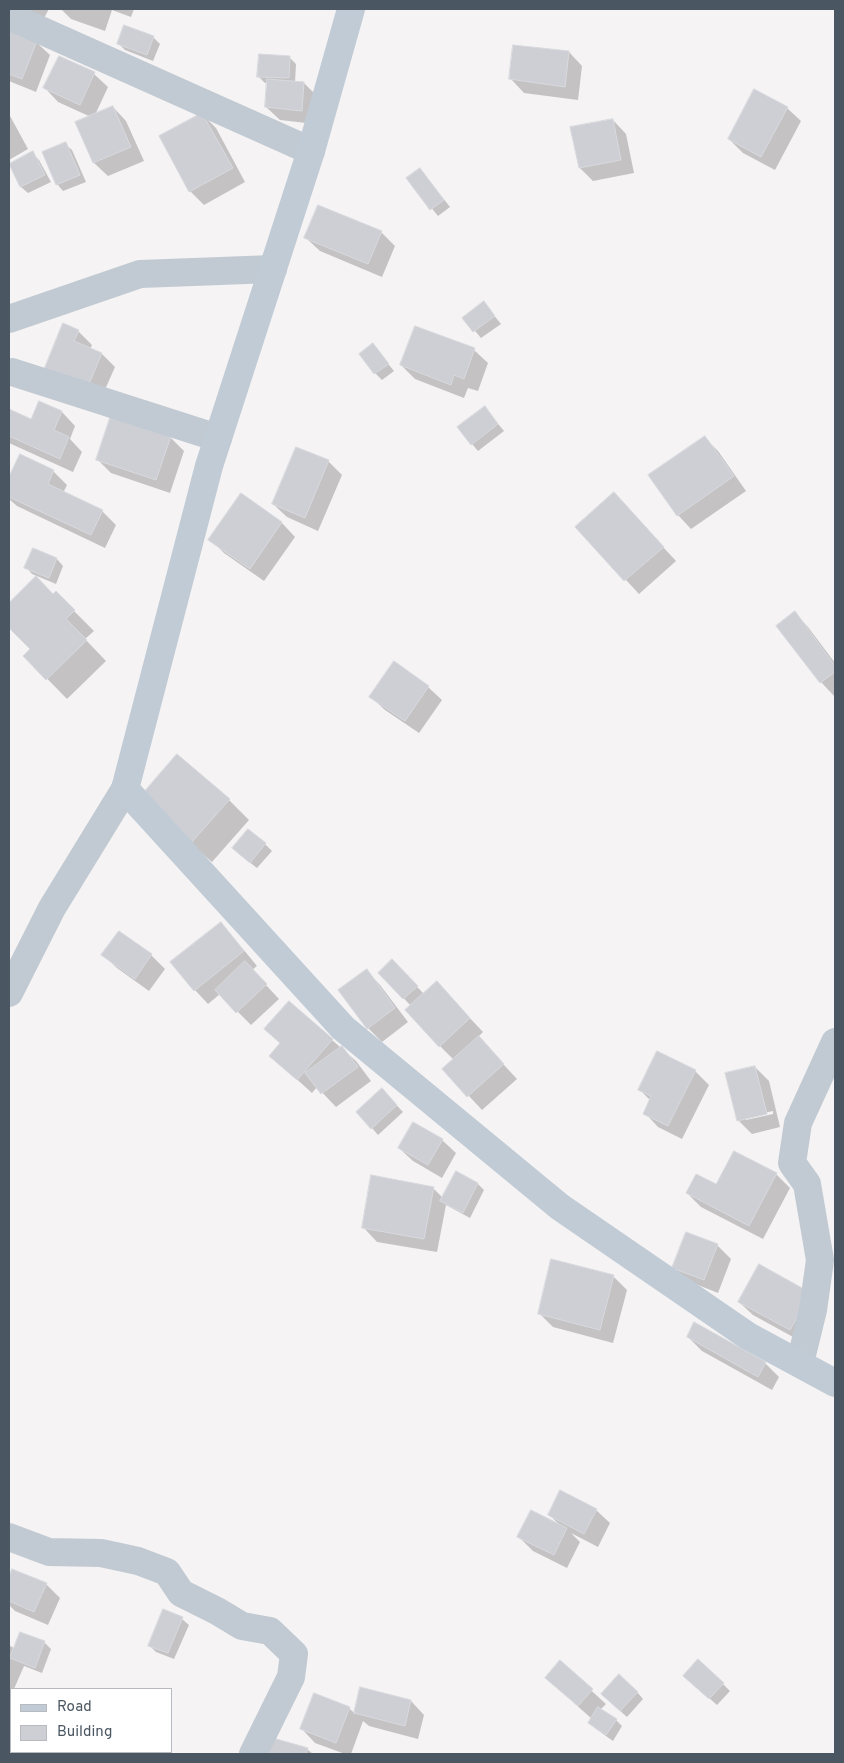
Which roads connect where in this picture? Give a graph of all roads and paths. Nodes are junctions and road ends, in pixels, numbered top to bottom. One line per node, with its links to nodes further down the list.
1 (351, 9): 3 (street)
2 (9, 16): 3 (street)
3 (311, 151): 4 (street)
4 (273, 268): 5 (street); 7 (street)
5 (9, 319)
6 (12, 372): 7 (street)
7 (218, 438): 8 (street)
8 (125, 789): 9 (street); 11 (street)
9 (9, 992)
10 (835, 1042): 11 (street)
11 (800, 1363): 12 (street)
12 (835, 1383)
13 (9, 1537): 14 (street)
14 (253, 1754)

